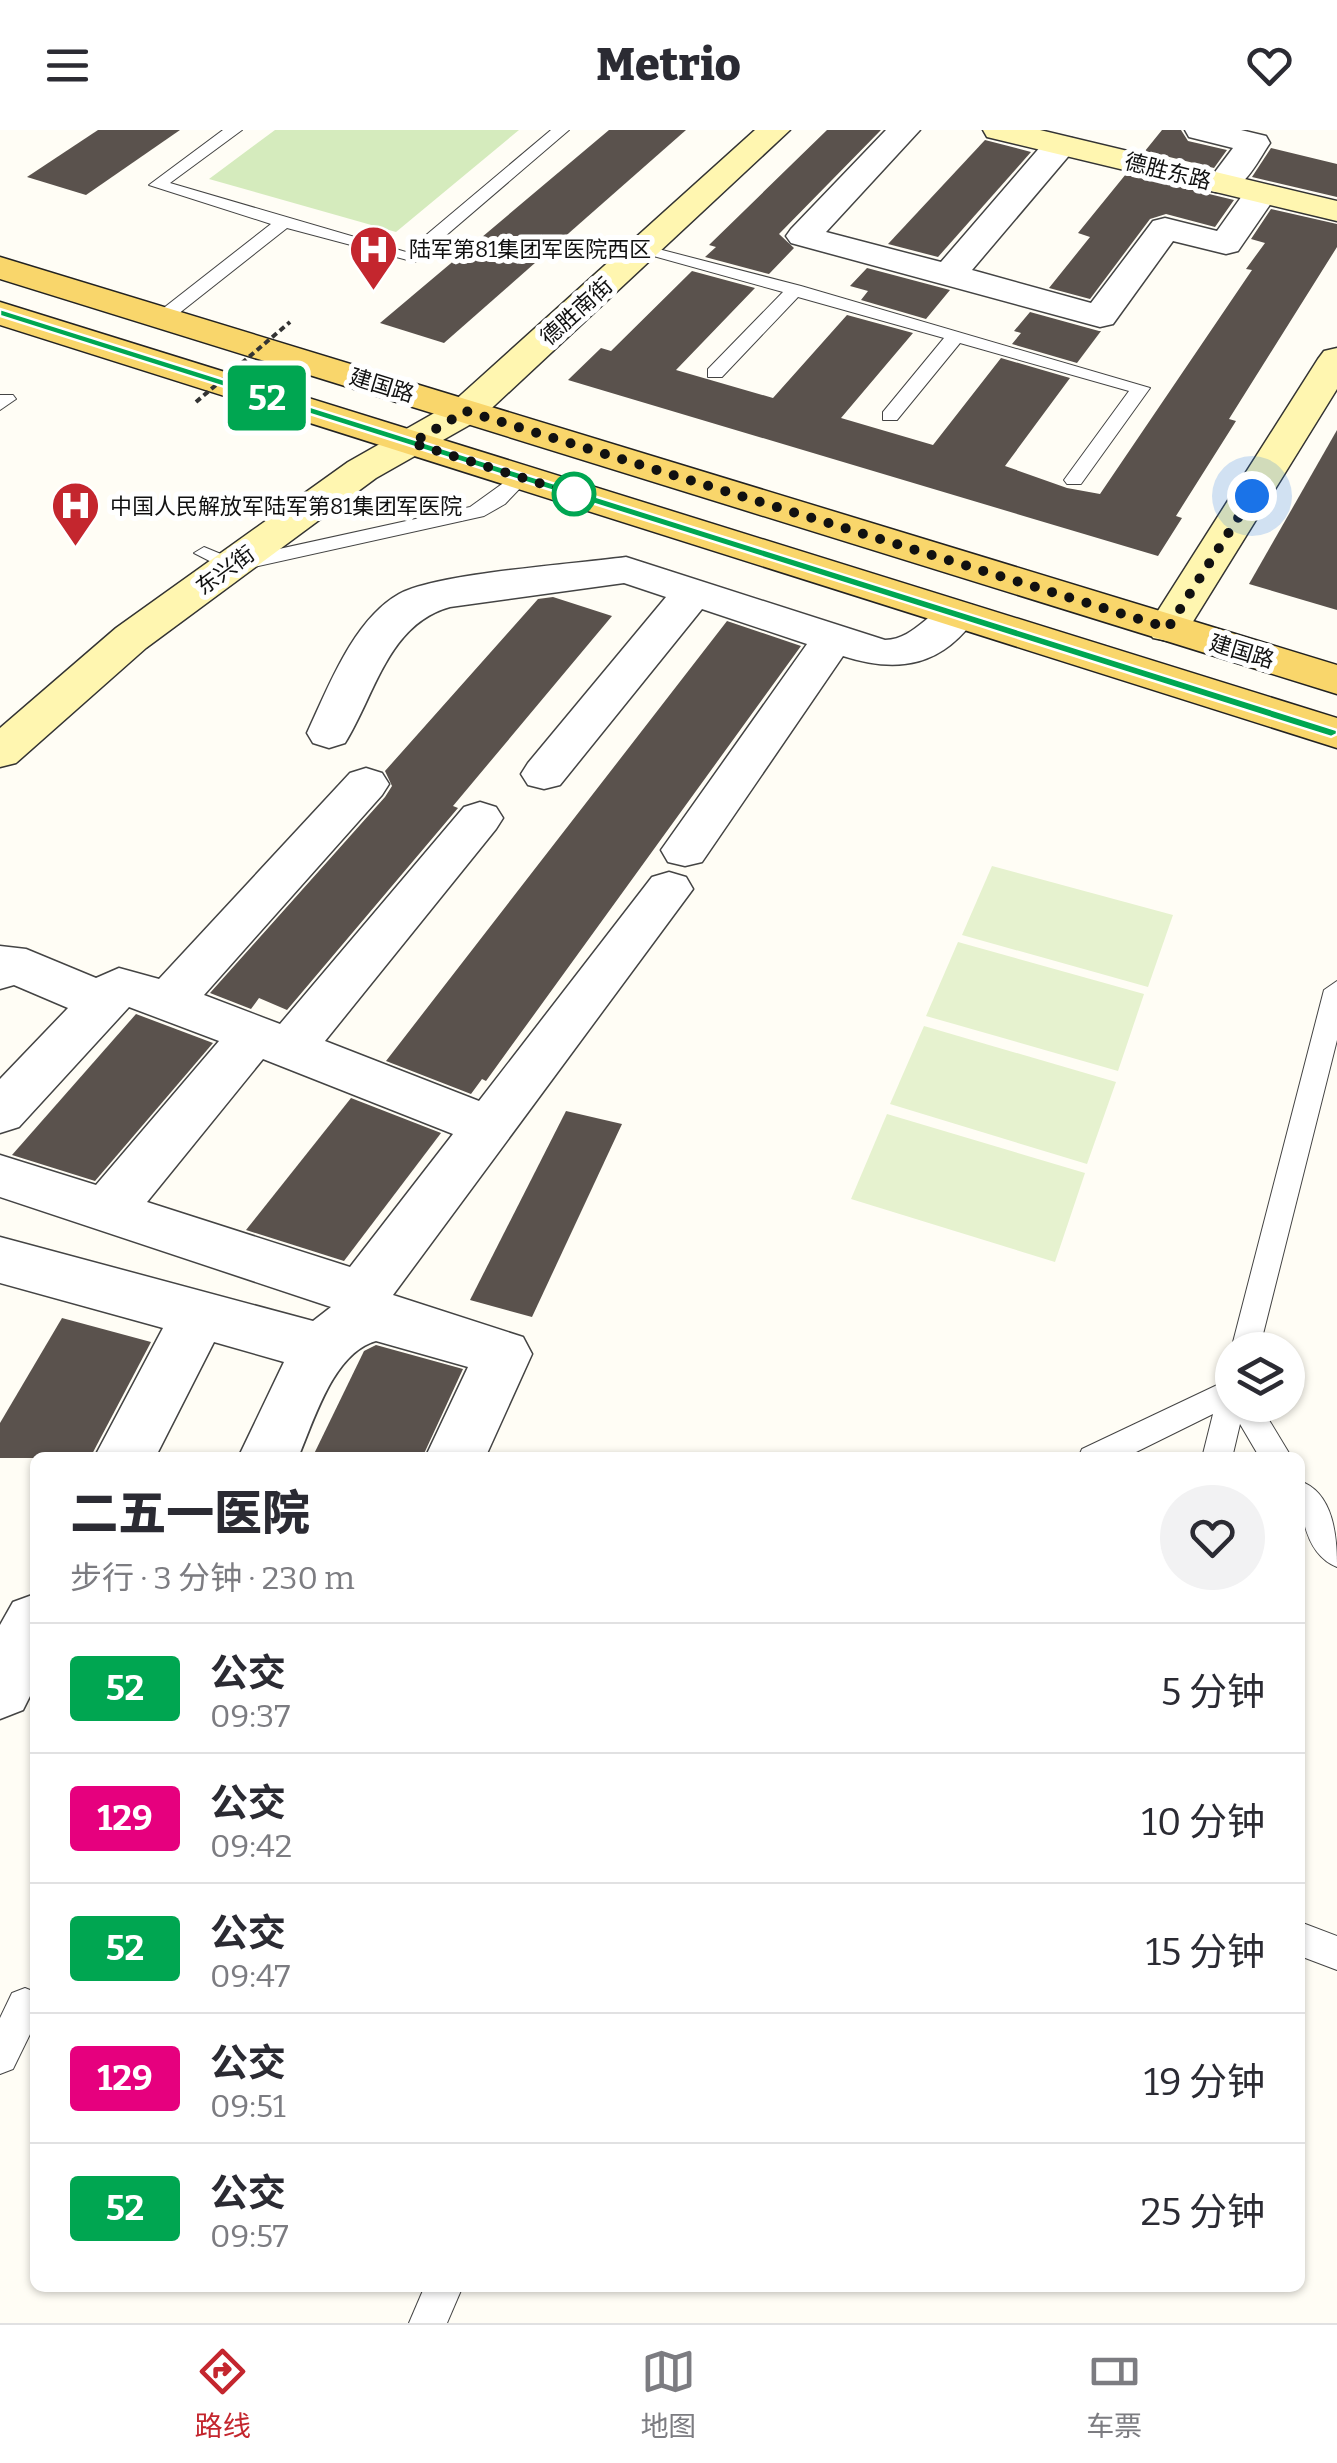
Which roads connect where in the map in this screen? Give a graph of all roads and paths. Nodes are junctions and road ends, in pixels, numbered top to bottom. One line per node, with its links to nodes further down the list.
1 (234, 130): 12 (lane)
2 (561, 130): 12 (lane)
3 (740, 130): 25 (main road, 德胜南街)
4 (774, 130): 13 (main road, 德胜南街)
5 (904, 130): 15 (street)
6 (999, 130): 8 (main road, 德胜东路)
7 (1222, 132): 9 (street)
8 (1060, 145): 9 (main road, 德胜东路); 15 (street)
9 (1223, 184): 10 (main road, 德胜东路)
10 (1261, 193): 11 (main road, 德胜东路); 15 (street)
11 (1337, 211)
12 (284, 222): 18 (lane)
13 (645, 248): 16 (lane); 25 (main road, 德胜南街)
14 (0, 268): 18 (main road, 建国路)
15 (949, 275)
16 (795, 290): 20 (lane); 22 (lane)
17 (0, 313): 27 (main road, 建国路)
18 (162, 318): 25 (main road, 建国路)
19 (290, 322): 24 (path, bridge)
20 (956, 336): 26 (lane); 29 (lane)
21 (1337, 359): 23 (main road)
22 (715, 373)
23 (1325, 400): 33 (main road)
24 (196, 402)
25 (449, 406): 27 (main road, 东兴街); 33 (main road, 建国路)
26 (890, 416)
27 (394, 437): 28 (main road, 建国路); 30 (main road, 东兴街)
28 (520, 477): 30 (lane); 32 (main road, 建国路)
29 (1074, 480)
30 (217, 560): 36 (main road, 东兴街); 39 (main road, 东兴街)
31 (693, 592): 34 (street); 37 (street); 40 (street)
32 (957, 614): 34 (street); 38 (main road, 建国路)
33 (1168, 628): 35 (main road, 建国路)
34 (833, 638): 49 (street)
35 (1337, 680)
36 (0, 712)
37 (329, 733)
38 (1337, 734)
39 (0, 752)
40 (544, 774)
41 (366, 784): 45 (street)
42 (480, 818): 47 (street)
43 (0, 971): 46 (street)
44 (1337, 990): 54 (lane)
45 (169, 1001): 46 (street); 47 (street)
46 (104, 1002): 48 (street)
47 (272, 1041): 49 (street); 51 (street)
48 (0, 1113)
49 (490, 1127): 51 (street)
50 (0, 1176): 51 (street)
51 (109, 1209)
52 (0, 1260): 53 (street)
53 (200, 1314): 55 (street); 59 (street)
54 (1250, 1332)
55 (323, 1348): 60 (street); 61 (street)
56 (1215, 1402): 62 (lane)
57 (1226, 1422): 63 (lane)
58 (1255, 1422): 64 (lane)
59 (127, 1452)
60 (271, 1452)
61 (459, 1452)
62 (1106, 1452)
63 (1219, 1452)
64 (1273, 1452)
65 (1305, 1502): 66 (lane)
66 (1337, 1552)
67 (30, 1632): 68 (street)
68 (0, 1688)
69 (1305, 1942): 70 (lane)
70 (1337, 1953)
71 (25, 2006): 72 (lane)
72 (0, 2056)
73 (440, 2292): 74 (lane)
74 (428, 2323)

